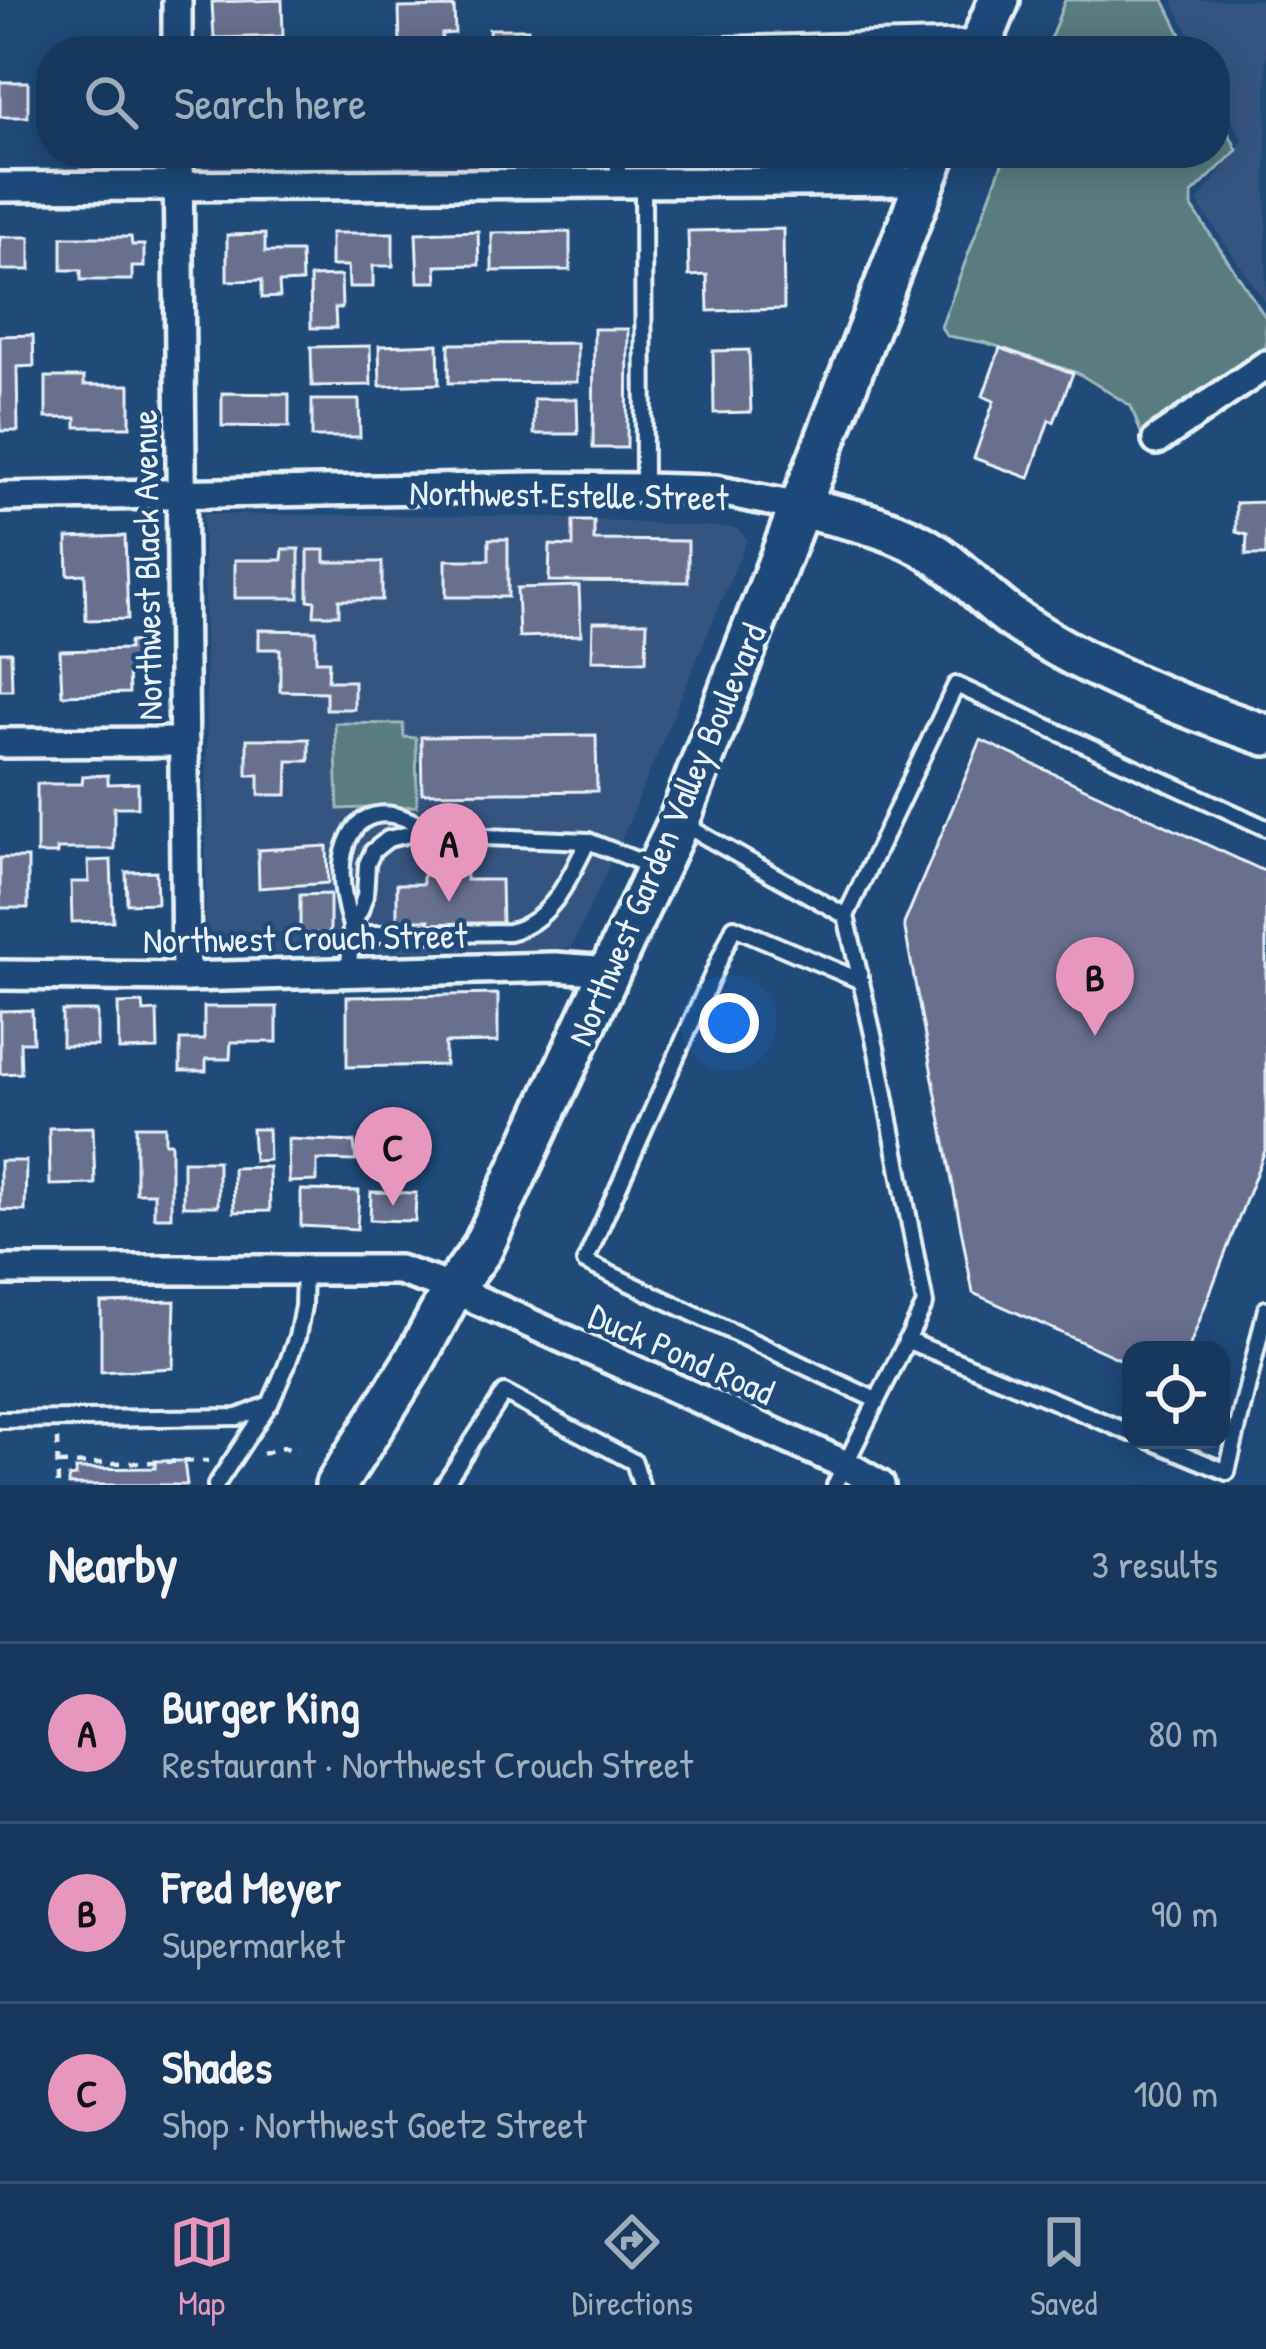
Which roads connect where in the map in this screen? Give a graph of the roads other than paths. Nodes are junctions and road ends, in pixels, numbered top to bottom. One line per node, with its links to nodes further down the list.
1 (177, 0): 3 (street)
2 (999, 0): 4 (main road)
3 (177, 36)
4 (984, 36)
5 (178, 168): 11 (street, Northwest Black Avenue)
6 (624, 168): 9 (lane)
7 (912, 168): 9 (street)
8 (931, 168): 17 (main road, Northwest Garden Valley Boulevard)
9 (630, 183): 11 (street); 14 (lane)
10 (0, 187): 11 (street)
11 (178, 187): 15 (street, Northwest Black Avenue)
12 (1266, 365): 13 (street)
13 (1157, 440)
14 (644, 488): 15 (street, Northwest Estelle Street); 17 (street, Northwest Estelle Street)
15 (181, 495): 16 (street, Northwest Estelle Street); 19 (street, Northwest Black Avenue)
16 (0, 497)
17 (799, 507): 18 (main road, Northwest Estelle Street); 21 (main road, Northwest Garden Valley Boulevard)
18 (1266, 735)
19 (184, 742): 20 (street); 31 (street, Northwest Black Avenue)
20 (0, 743)
21 (679, 821): 25 (main road, Northwest Garden Valley Boulevard); 26 (lane)
22 (1266, 828): 26 (lane)
23 (432, 834): 24 (lane); 27 (lane); 27 (lane)
24 (588, 841): 25 (lane); 27 (lane)
25 (657, 868): 28 (main road, Northwest Garden Valley Boulevard)
26 (846, 916): 32 (lane)
27 (351, 926): 29 (lane)
28 (611, 971): 29 (street, Northwest Crouch Street); 35 (main road, Northwest Garden Valley Boulevard)
29 (349, 974): 31 (street, Northwest Crouch Street)
30 (0, 975): 31 (street, Northwest Crouch Street)
31 (185, 977)
32 (861, 981): 37 (lane); 38 (lane)
33 (0, 1270): 34 (street, Duck Pond Road)
34 (304, 1270): 35 (street, Duck Pond Road); 39 (lane)
35 (453, 1289): 43 (street, Duck Pond Road); 45 (main road, Northwest Garden Valley Boulevard)
36 (1266, 1309): 42 (lane)
37 (906, 1340): 38 (lane); 41 (lane)
38 (875, 1400): 43 (lane)
39 (270, 1404): 40 (lane); 44 (lane)
40 (0, 1420)
41 (1122, 1428)
42 (1171, 1449)
43 (839, 1475): 48 (street, Duck Pond Road)
44 (216, 1485)
45 (336, 1485)
46 (444, 1485): 47 (lane)
47 (641, 1485)
48 (880, 1485)

